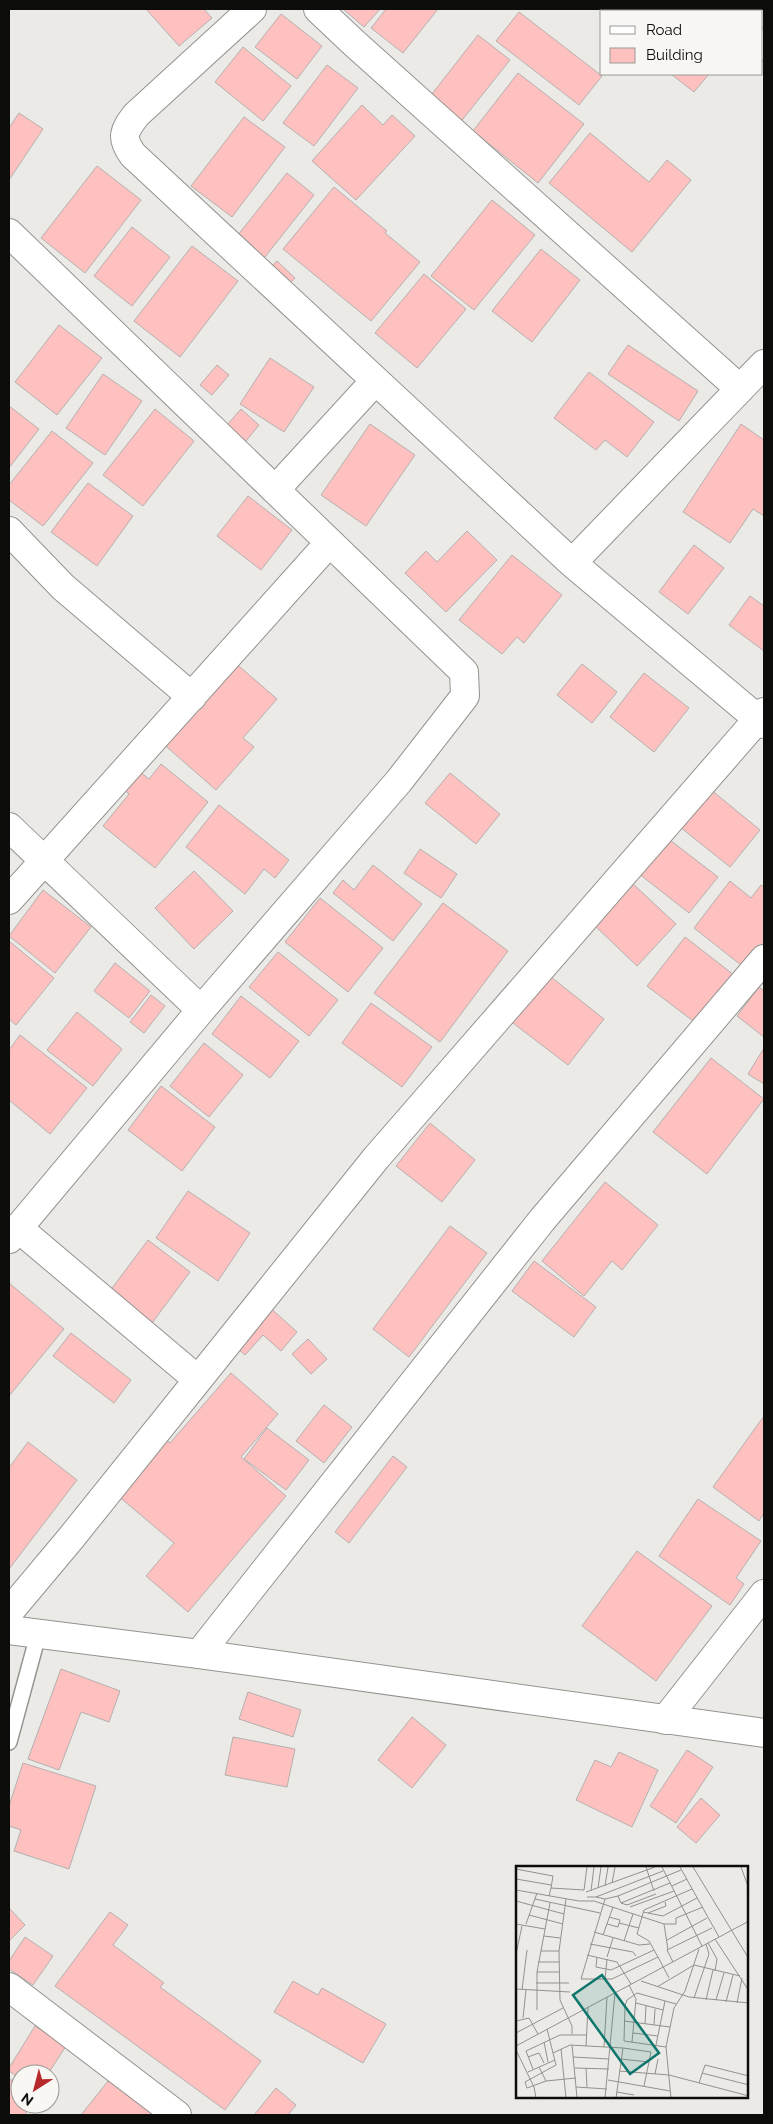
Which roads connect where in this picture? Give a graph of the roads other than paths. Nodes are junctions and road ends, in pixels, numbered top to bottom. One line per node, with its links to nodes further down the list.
1 (252, 9): 5 (street)
2 (318, 9): 6 (street)
3 (9, 233): 7 (street)
4 (764, 364): 6 (street)
5 (375, 380): 7 (street); 10 (street)
6 (740, 389): 10 (street)
7 (275, 490): 9 (street)
8 (9, 531): 11 (street)
9 (329, 543): 11 (street); 17 (street)
10 (572, 564): 12 (street)
11 (192, 697): 14 (street)
12 (762, 718): 19 (street)
13 (9, 827): 14 (street)
14 (44, 860): 15 (street); 17 (street)
15 (9, 900)
16 (764, 960): 24 (street)
17 (201, 1010): 18 (street)
18 (13, 1233): 19 (street)
19 (197, 1379): 21 (street)
20 (764, 1594): 25 (street)
21 (9, 1612)
22 (9, 1630): 23 (street)
23 (38, 1635): 24 (street); 27 (lane)
24 (199, 1654): 25 (street)
25 (665, 1720): 26 (street)
26 (764, 1733)
27 (9, 1742)
28 (11, 1995): 29 (street)
29 (177, 2115)

